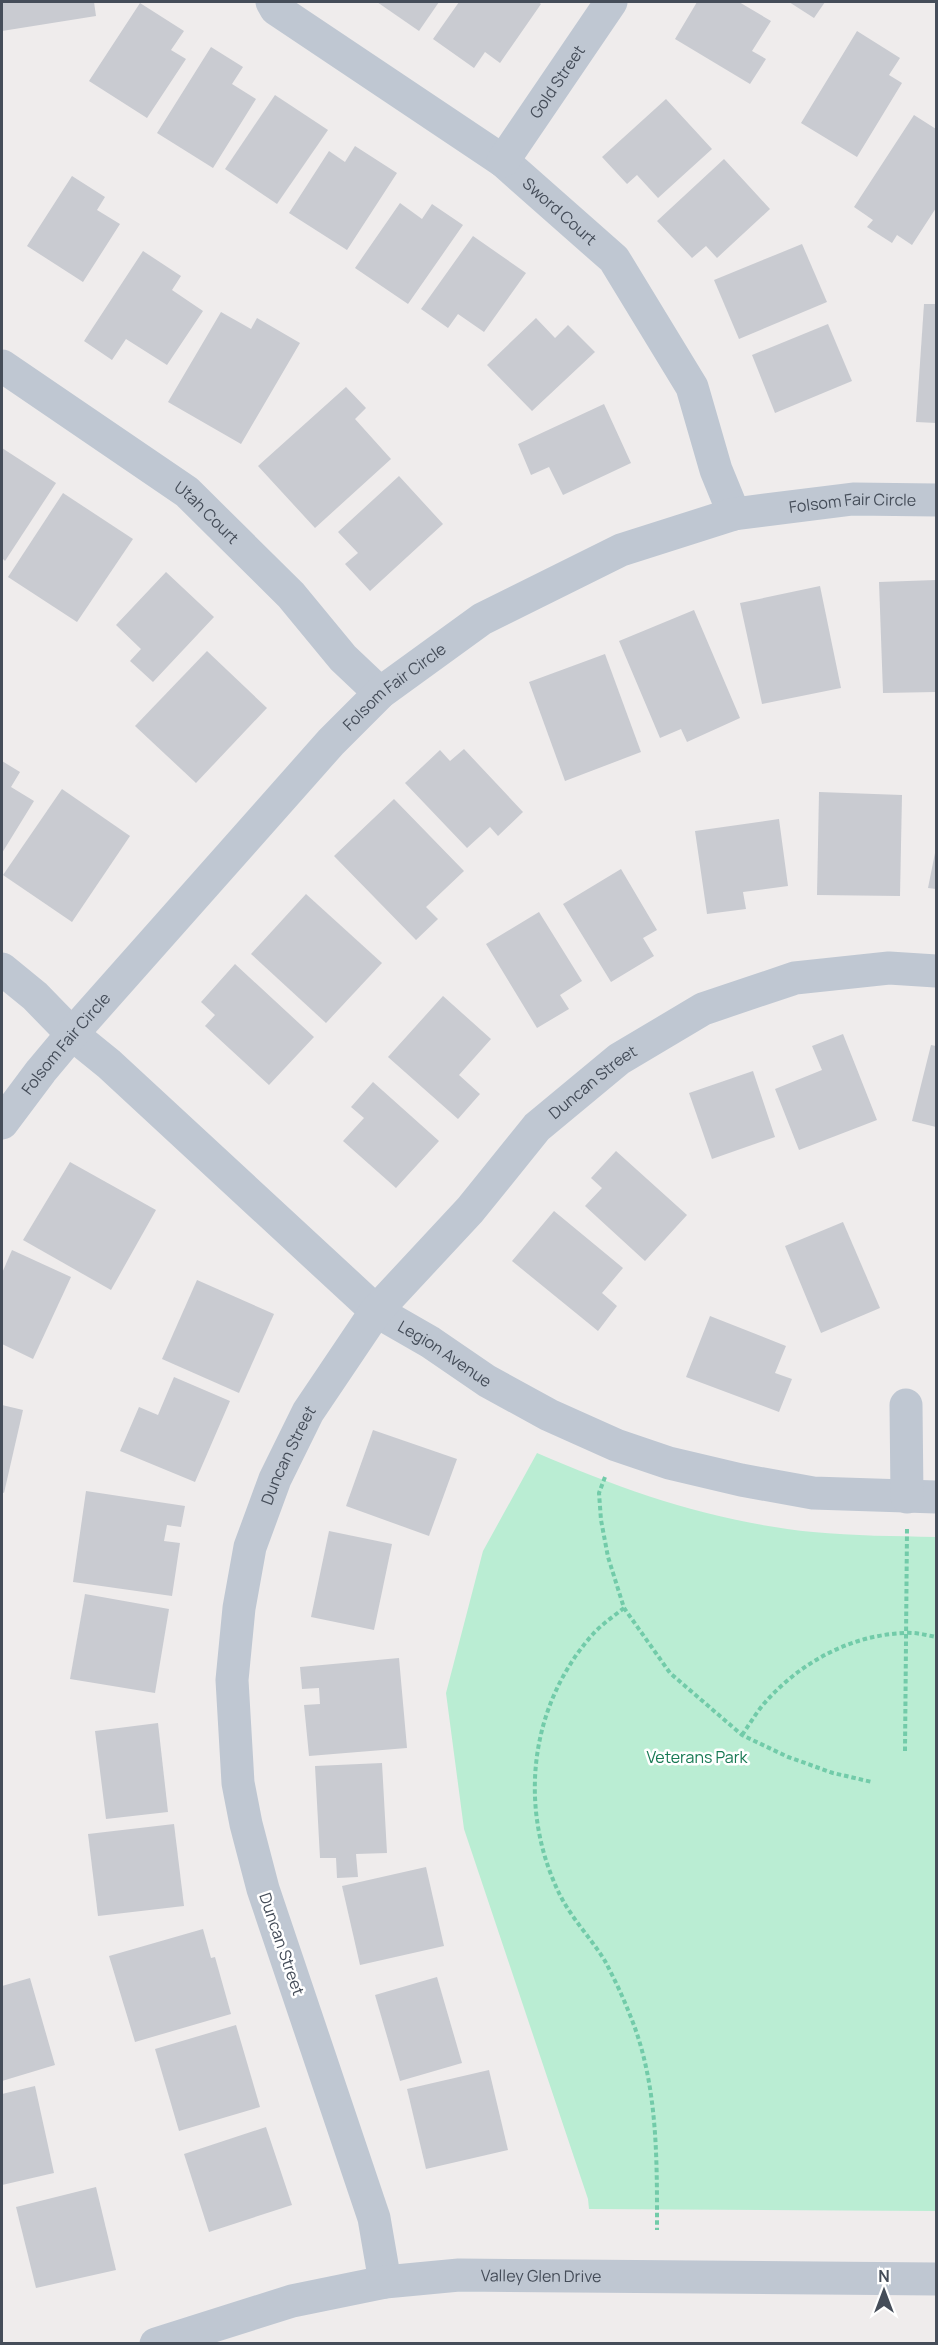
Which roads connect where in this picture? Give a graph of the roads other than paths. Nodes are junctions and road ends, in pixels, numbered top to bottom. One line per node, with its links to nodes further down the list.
1 (272, 2): 3 (street, Sword Court)
2 (611, 2): 3 (street, Gold Street)
3 (503, 161): 6 (street, Sword Court)
4 (2, 366): 7 (street, Utah Court)
5 (936, 500): 6 (street, Folsom Fair Circle)
6 (734, 514): 7 (street, Folsom Fair Circle)
7 (380, 693): 10 (street, Folsom Fair Circle)
8 (2, 969): 10 (street, Legion Avenue)
9 (936, 971): 12 (street, Duncan Street)
10 (72, 1034): 11 (street, Folsom Fair Circle); 12 (street, Legion Avenue)
11 (2, 1123)
12 (376, 1311): 14 (street, Legion Avenue); 16 (street, Duncan Street)
13 (906, 1405): 14 (street)
14 (922, 1497)
15 (936, 2279): 16 (street, Valley Glen Drive)
16 (385, 2282): 17 (street, Valley Glen Drive)
17 (156, 2343)

